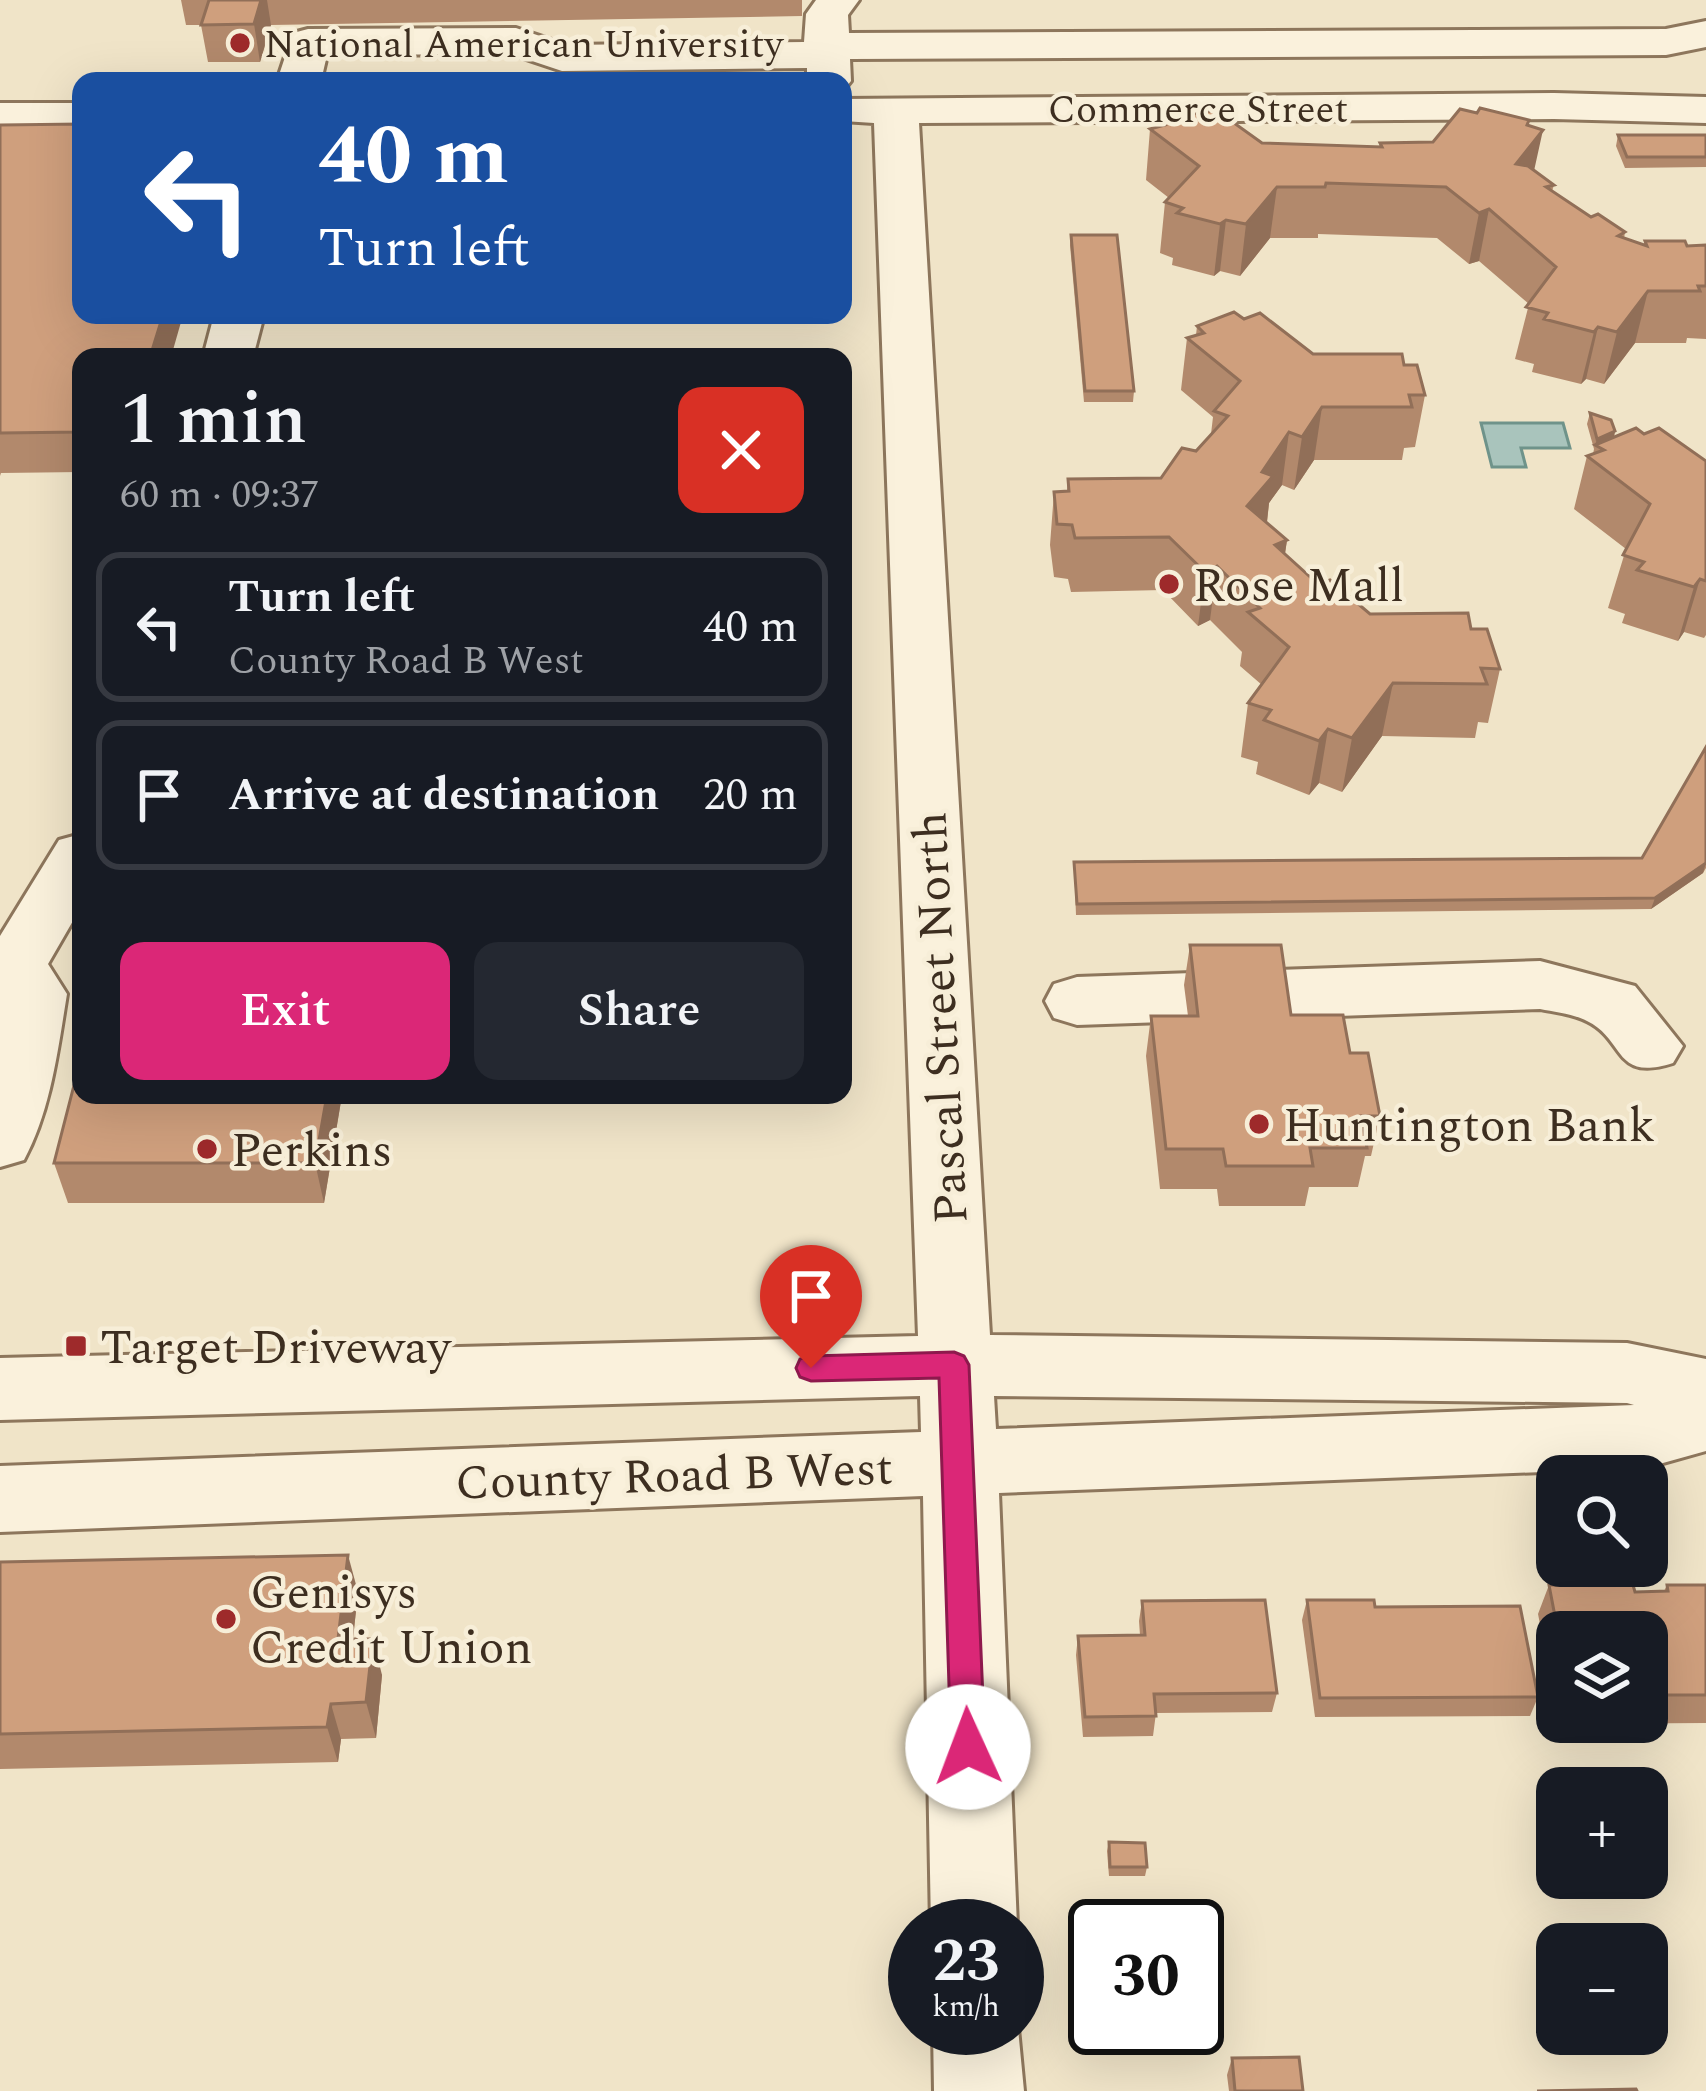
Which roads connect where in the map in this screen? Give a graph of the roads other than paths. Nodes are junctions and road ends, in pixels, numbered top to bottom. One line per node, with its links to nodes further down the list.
1 (838, 0): 5 (street)
2 (1390, 0): 4 (street)
3 (1706, 34): 4 (street)
4 (1402, 44): 5 (street); 10 (street)
5 (828, 64): 6 (street)
6 (561, 70): 7 (street)
7 (300, 72)
8 (1706, 91): 9 (street, Commerce Street)
9 (1553, 106): 10 (street, Commerce Street); 13 (street, Commerce Street)
10 (1421, 107): 12 (street, Commerce Street)
11 (852, 110): 12 (street, Commerce Street)
12 (896, 110): 21 (street, Pascal Street North)
13 (1706, 110)
14 (0, 116): 15 (street)
15 (72, 116)
16 (72, 869): 17 (street)
17 (7, 971): 20 (street)
18 (1077, 1001): 19 (street)
19 (1650, 1046)
20 (0, 1141)
21 (954, 1365): 22 (street, County Road B West); 23 (street, County Road B West); 25 (street, Pascal Street North)
22 (0, 1389)
23 (1706, 1390)
24 (1706, 1420): 25 (street, County Road B West)
25 (960, 1462): 26 (street, County Road B West); 27 (street, Pascal Street North)
26 (0, 1499)
27 (973, 1899)
28 (978, 2055): 29 (street)
29 (979, 2091)

